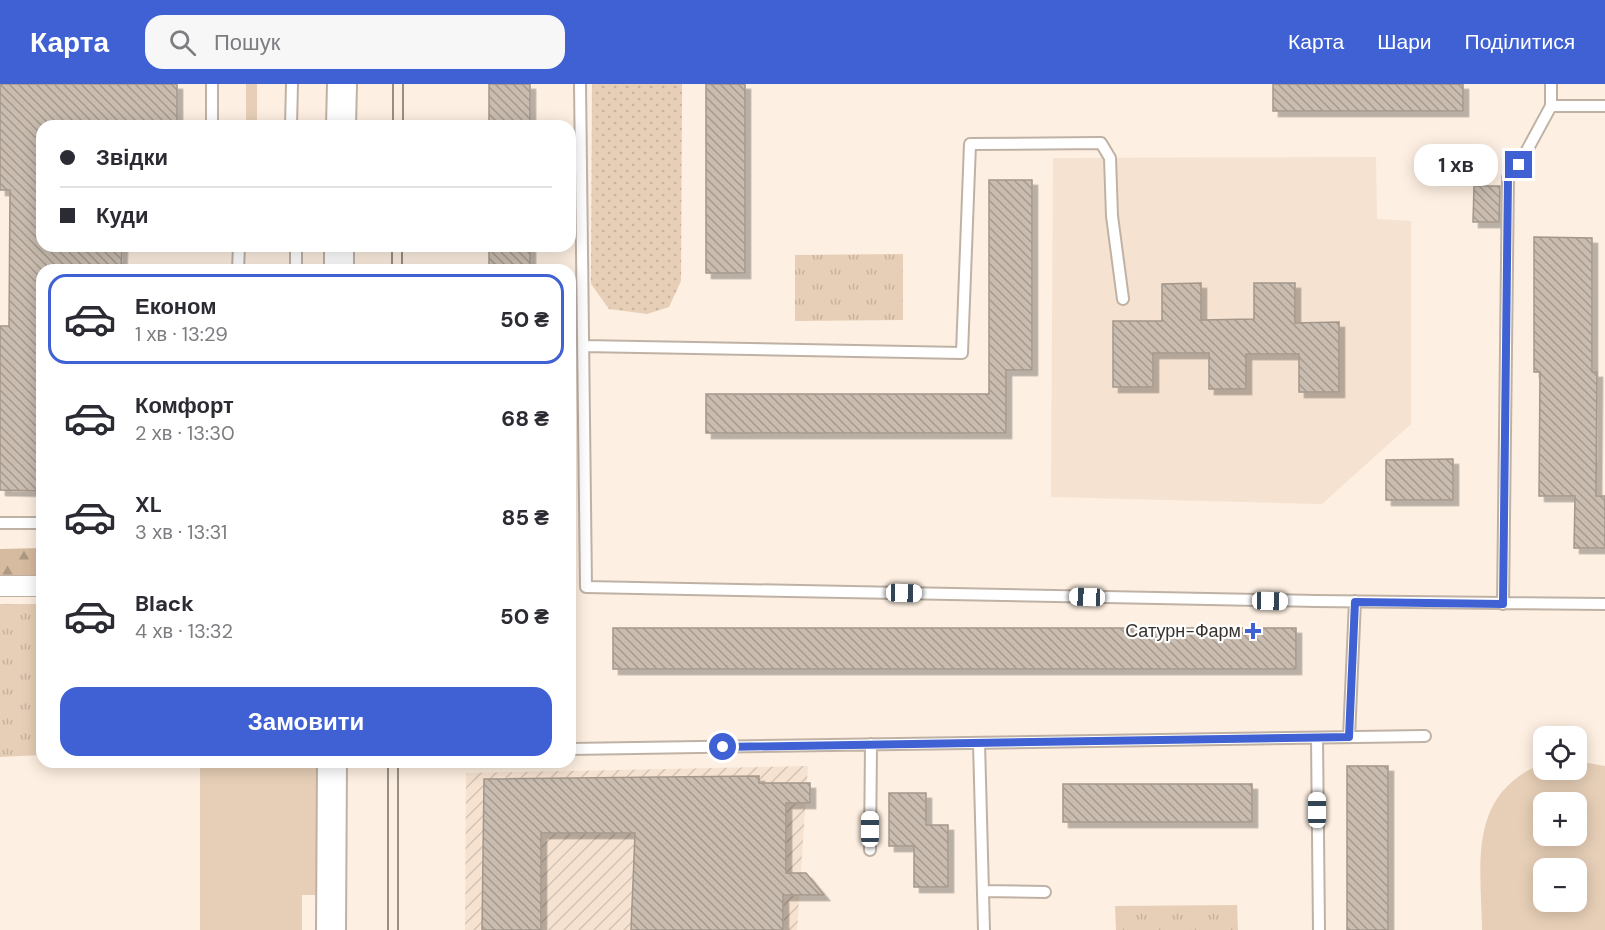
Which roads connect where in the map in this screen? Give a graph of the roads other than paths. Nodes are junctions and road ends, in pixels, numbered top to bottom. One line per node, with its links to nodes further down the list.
1 (212, 84): 8 (lane)
2 (292, 84): 9 (lane)
3 (342, 84): 10 (main road)
4 (580, 84): 12 (lane)
5 (1551, 84): 6 (lane)
6 (1551, 106): 7 (lane); 18 (lane)
7 (1605, 106)
8 (212, 120)
9 (291, 120)
10 (341, 120)
11 (1123, 299): 12 (lane)
12 (583, 346): 17 (lane)
13 (0, 523): 14 (lane)
14 (36, 523)
15 (0, 586): 16 (street)
16 (36, 586)
17 (1355, 602): 18 (lane); 21 (lane)
18 (1503, 604): 19 (lane)
19 (1605, 604)
20 (1425, 736): 21 (lane)
21 (1349, 737): 22 (lane)
22 (1317, 738): 23 (lane); 32 (lane)
23 (979, 743): 24 (lane); 28 (lane)
24 (871, 744): 25 (lane); 27 (lane)
25 (576, 749)
26 (332, 768): 30 (main road)
27 (870, 850)
28 (984, 891): 29 (lane); 31 (lane)
29 (1045, 892)
30 (331, 930)
31 (984, 930)
32 (1319, 930)

